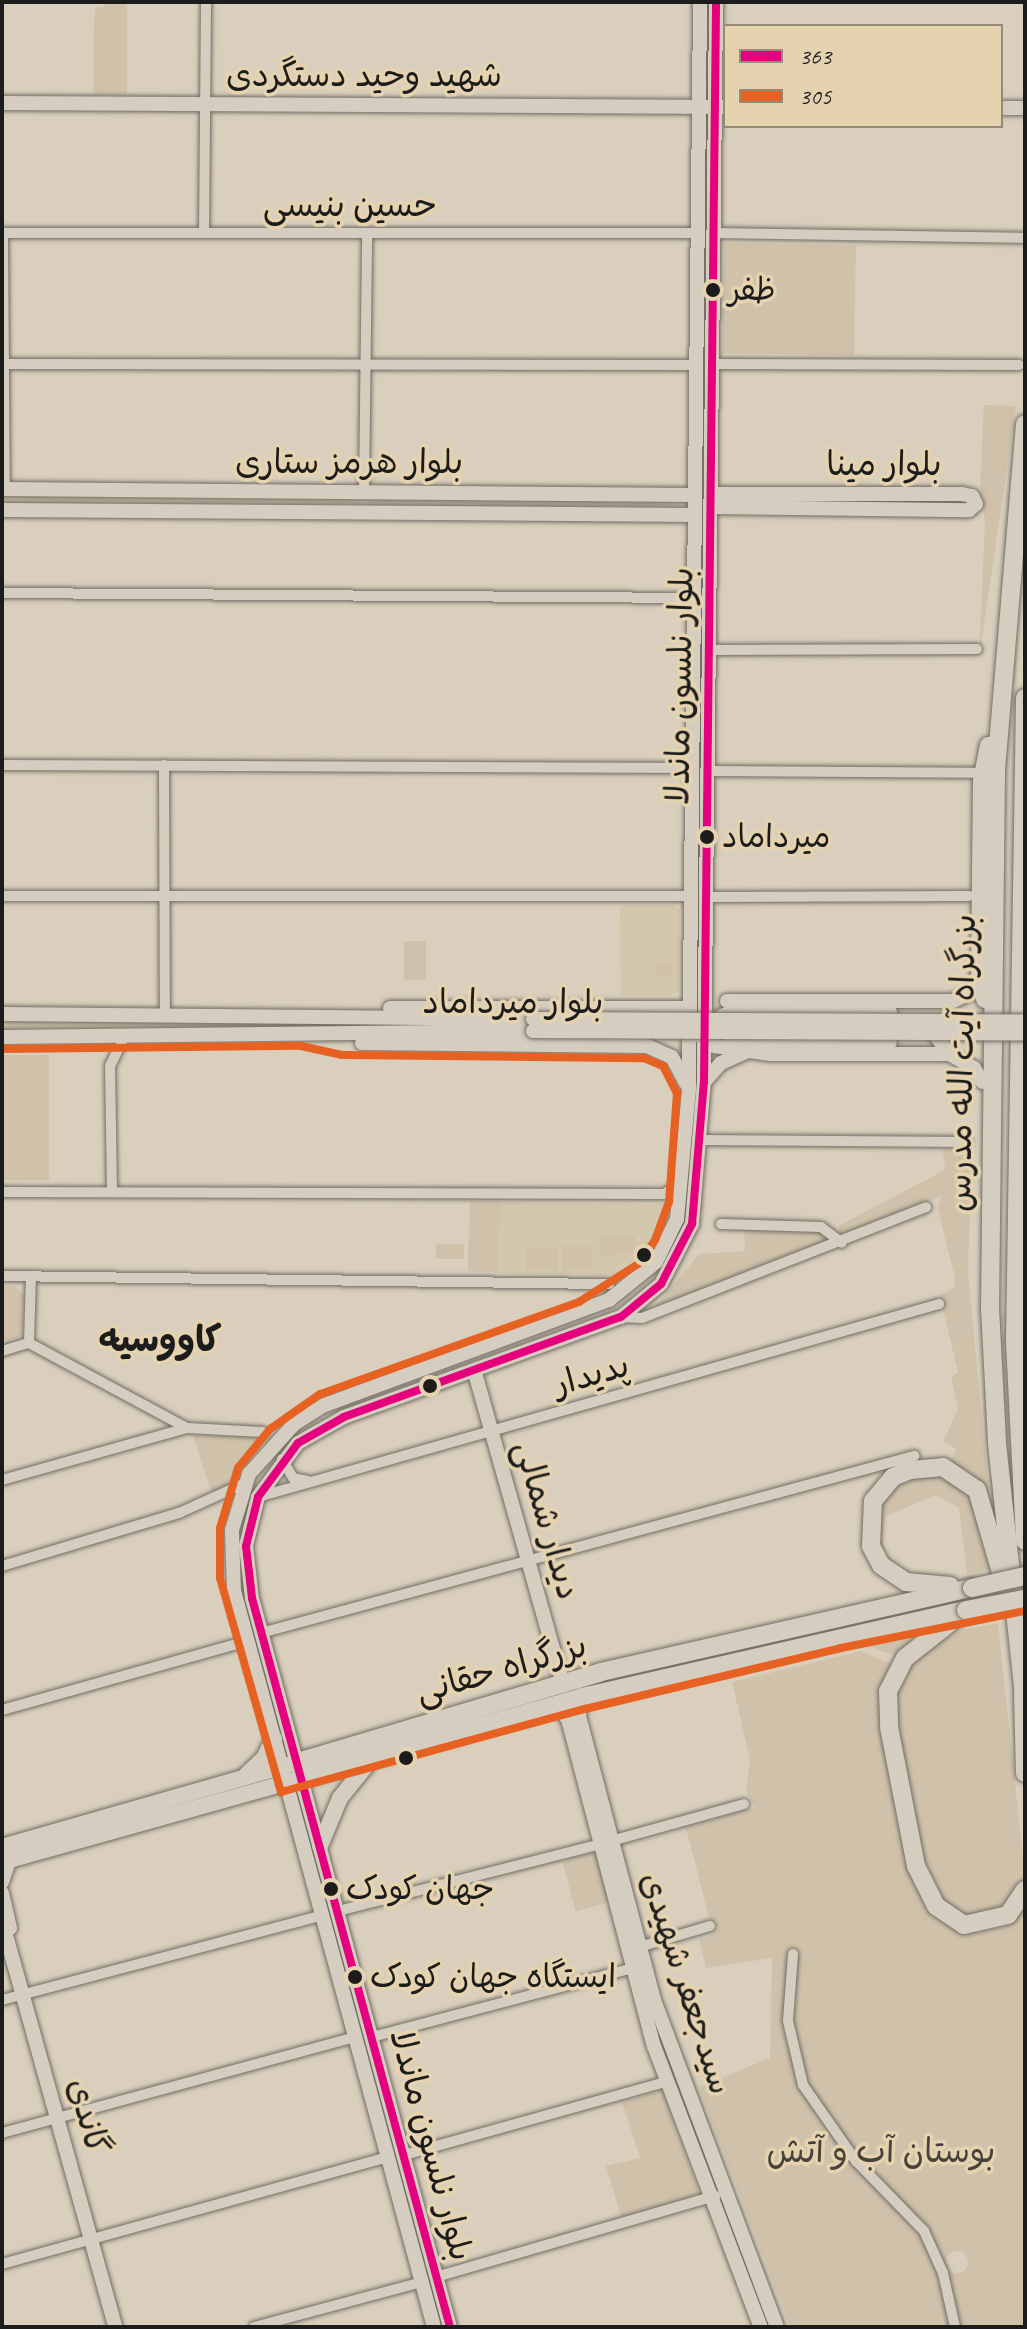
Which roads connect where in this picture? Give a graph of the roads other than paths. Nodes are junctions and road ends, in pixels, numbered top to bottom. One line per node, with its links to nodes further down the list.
1 (206, 2): 5 (street)
2 (700, 2): 6 (main road, بلوار نلسون ماندلا)
3 (716, 2): 7 (main road, بلوار نلسون ماندلا)
4 (2, 103): 5 (main road, شهید وحید دستگردی)
5 (205, 104): 6 (main road, شهید وحید دستگردی); 11 (street)
6 (699, 106): 7 (main road, شهید وحید دستگردی); 13 (main road, بلوار نلسون ماندلا)
7 (720, 107): 14 (main road, بلوار نلسون ماندلا)
8 (1003, 108): 9 (main road)
9 (1025, 108)
10 (2, 233): 11 (street, حسین بنیسی); 16 (street)
11 (204, 233): 12 (street, حسین بنیسی)
12 (367, 233): 13 (street, حسین بنیسی); 18 (street)
13 (698, 233): 19 (main road, بلوار نلسون ماندلا)
14 (714, 233): 15 (street); 17 (main road, بلوار نلسون ماندلا)
15 (1025, 238)
16 (3, 364): 18 (street); 24 (street)
17 (712, 364): 20 (street); 21 (main road, بلوار نلسون ماندلا)
18 (365, 365): 19 (street); 25 (street)
19 (696, 365): 22 (main road, بلوار نلسون ماندلا)
20 (1019, 365)
21 (711, 423): 22 (main road); 28 (main road, بلوار نلسون ماندلا)
22 (696, 424): 27 (main road, بلوار نلسون ماندلا)
23 (1025, 424): 37 (highway, بزرگراه آیت الله مدرس)
24 (3, 489): 25 (main road, بلوار هرمز ستاری)
25 (364, 491): 26 (main road, بلوار هرمز ستاری)
26 (673, 495): 27 (main road, بلوار هرمز ستاری); 30 (main road)
27 (695, 495): 31 (main road, بلوار نلسون ماندلا)
28 (718, 501): 28 (main road, بلوار مینا); 35 (main road, بلوار نلسون ماندلا)
29 (2, 510): 30 (main road, بلوار هرمز ستاری)
30 (672, 515): 31 (main road, بلوار هرمز ستاری)
31 (695, 515): 33 (main road, بلوار نلسون ماندلا)
32 (2, 593): 33 (street)
33 (694, 598): 40 (main road, بلوار نلسون ماندلا)
34 (977, 649): 35 (street)
35 (709, 650): 41 (main road, بلوار نلسون ماندلا)
36 (1025, 698): 93 (highway, بزرگراه آیت الله مدرس)
37 (999, 712): 47 (highway); 87 (highway, بزرگراه آیت الله مدرس)
38 (2, 765): 39 (street)
39 (164, 765): 40 (street); 44 (street)
40 (692, 768): 45 (main road, بلوار نلسون ماندلا)
41 (708, 771): 42 (street); 45 (main road, بلوار نلسون ماندلا)
42 (974, 773)
43 (2, 896): 44 (street)
44 (164, 896): 45 (street); 55 (street)
45 (699, 896): 46 (street); 48 (main road, بلوار نلسون ماندلا); 51 (main road, بلوار نلسون ماندلا)
46 (969, 896)
47 (980, 971): 49 (main road); 69 (highway)
48 (706, 978): 49 (main road); 65 (main road, بلوار نلسون ماندلا)
49 (727, 1001): 52 (main road)
50 (628, 1008): 51 (main road); 56 (main road); 64 (main road)
51 (690, 1008): 65 (main road, بلوار نلسون ماندلا)
52 (740, 1011): 53 (main road); 67 (main road)
53 (1025, 1013)
54 (2, 1014): 55 (main road, بلوار میرداماد)
55 (165, 1014): 56 (main road, بلوار میرداماد)
56 (264, 1016): 58 (main road, بلوار میرداماد)
57 (1025, 1022): 58 (main road, بلوار میرداماد, bridge)
58 (533, 1025): 59 (main road, بلوار میرداماد); 60 (main road, بلوار میرداماد, bridge)
59 (302, 1034): 62 (main road, بلوار میرداماد); 64 (main road)
60 (1025, 1034)
61 (6, 1035): 62 (main road, بلوار میرداماد)
62 (124, 1037): 75 (street)
63 (1025, 1041): 66 (main road)
64 (626, 1045): 70 (main road)
65 (700, 1049): 66 (main road); 68 (main road, بلوار نلسون ماندلا); 70 (main road, بلوار نلسون ماندلا)
66 (745, 1051): 67 (main road); 68 (main road)
67 (949, 1054): 69 (main road)
68 (704, 1082): 71 (main road, بلوار نلسون ماندلا)
69 (982, 1082): 87 (highway)
70 (689, 1090): 73 (main road, بلوار نلسون ماندلا)
71 (702, 1140): 72 (street); 83 (main road, بلوار نلسون ماندلا)
72 (967, 1142)
73 (683, 1180): 75 (street); 96 (main road, بلوار نلسون ماندلا)
74 (2, 1192): 75 (street)
75 (112, 1192)
76 (926, 1207): 78 (street)
77 (721, 1224): 78 (street)
78 (842, 1243): 83 (street)
79 (2, 1276): 80 (street)
80 (31, 1277): 81 (street); 84 (street)
81 (609, 1284)
82 (939, 1304): 89 (street, پدیدار)
83 (621, 1317): 86 (main road, بلوار نلسون ماندلا)
84 (29, 1343): 85 (street); 88 (street)
85 (2, 1351)
86 (475, 1373): 89 (main road, دیدار شمالی); 92 (main road, بلوار نلسون ماندلا)
87 (993, 1391): 103 (highway, بزرگراه آیت الله مدرس)
88 (187, 1428): 90 (street); 94 (street)
89 (492, 1431): 95 (street, پدیدار); 99 (main road, دیدار شمالی)
90 (263, 1432)
91 (914, 1456): 99 (street)
92 (282, 1459): 95 (street); 97 (main road, بلوار نلسون ماندلا)
93 (1023, 1473): 98 (highway, بزرگراه آیت الله مدرس)
94 (2, 1480)
95 (315, 1481): 97 (street, پدیدار)
96 (245, 1483): 100 (street); 106 (main road, بلوار نلسون ماندلا)
97 (258, 1497): 105 (main road, بلوار نلسون ماندلا)
98 (1025, 1541)
99 (528, 1560): 105 (street); 107 (main road, دیدار شمالی)
100 (2, 1566)
101 (1025, 1576): 102 (highway, بزرگراه حقانی, bridge)
102 (972, 1588): 103 (highway); 107 (highway, بزرگراه حقانی)
103 (1020, 1606): 104 (highway, بزرگراه حقانی, bridge); 109 (highway, بزرگراه آیت الله مدرس)
104 (966, 1610): 108 (highway, بزرگراه حقانی); 122 (highway)
105 (261, 1633): 114 (main road, بلوار نلسون ماندلا)
106 (247, 1641): 111 (street); 112 (main road, بلوار نلسون ماندلا)
107 (563, 1683): 114 (highway, بزرگراه حقانی)
108 (582, 1697): 110 (highway, بزرگراه حقانی); 118 (main road, سیدجعفر شهیدی)
109 (1024, 1698): 115 (highway, بزرگراه آیت الله مدرس)
110 (555, 1705): 113 (highway, بزرگراه حقانی); 118 (main road, سیدجعفر شهیدی)
111 (2, 1710)
112 (274, 1738): 114 (main road, بلوار نلسون ماندلا); 116 (main road)
113 (374, 1756): 114 (highway, بزرگراه حقانی); 119 (main road)
114 (293, 1767): 116 (main road, بزرگراه حقانی); 119 (main road, بلوار نلسون ماندلا); 120 (main road, بزرگراه حقانی); 124 (main road, بلوار نلسون ماندلا)
115 (1025, 1773)
116 (241, 1778): 120 (main road, بزرگراه حقانی)
117 (744, 1804): 118 (street)
118 (606, 1842): 124 (street); 128 (main road, سیدجعفر شهیدی)
119 (320, 1846): 124 (main road, بلوار نلسون ماندلا)
120 (4, 1852): 121 (main road)
121 (2, 1882)
122 (1025, 1890)
123 (2, 1893): 127 (main road)
124 (331, 1913): 131 (street); 133 (main road, بلوار نلسون ماندلا); 134 (main road, بلوار نلسون ماندلا)
125 (2, 1921): 127 (main road, گاندی)
126 (710, 1926): 128 (street)
127 (11, 1944): 131 (main road, گاندی)
128 (633, 1948): 130 (main road, سیدجعفر شهیدی)
129 (793, 1954): 150 (street)
130 (638, 1967): 134 (street); 135 (main road, سیدجعفر شهیدی)
131 (25, 1994): 132 (street); 136 (main road, گاندی)
132 (2, 2000)
133 (356, 2037): 136 (street); 138 (main road, بلوار نلسون ماندلا)
134 (372, 2037): 138 (main road, بلوار نلسون ماندلا)
135 (673, 2080): 138 (street); 139 (main road, سیدجعفر شهیدی); 142 (main road, سیدجعفر شهیدی)
136 (58, 2118): 137 (street); 140 (main road, گاندی)
137 (2, 2133)
138 (396, 2156): 140 (street); 143 (main road, بلوار نلسون ماندلا)
139 (715, 2196): 142 (main road, سیدجعفر شهیدی); 143 (street)
140 (91, 2239): 141 (street); 144 (main road, گاندی)
141 (2, 2264)
142 (751, 2274): 148 (main road, سیدجعفر شهیدی); 149 (main road, سیدجعفر شهیدی)
143 (429, 2280): 145 (street); 146 (main road, بلوار نلسون ماندلا); 147 (main road, بلوار نلسون ماندلا)
144 (115, 2327)
145 (254, 2327)
146 (434, 2327)
147 (450, 2327)
148 (761, 2327)
149 (777, 2327)
150 (955, 2327)

